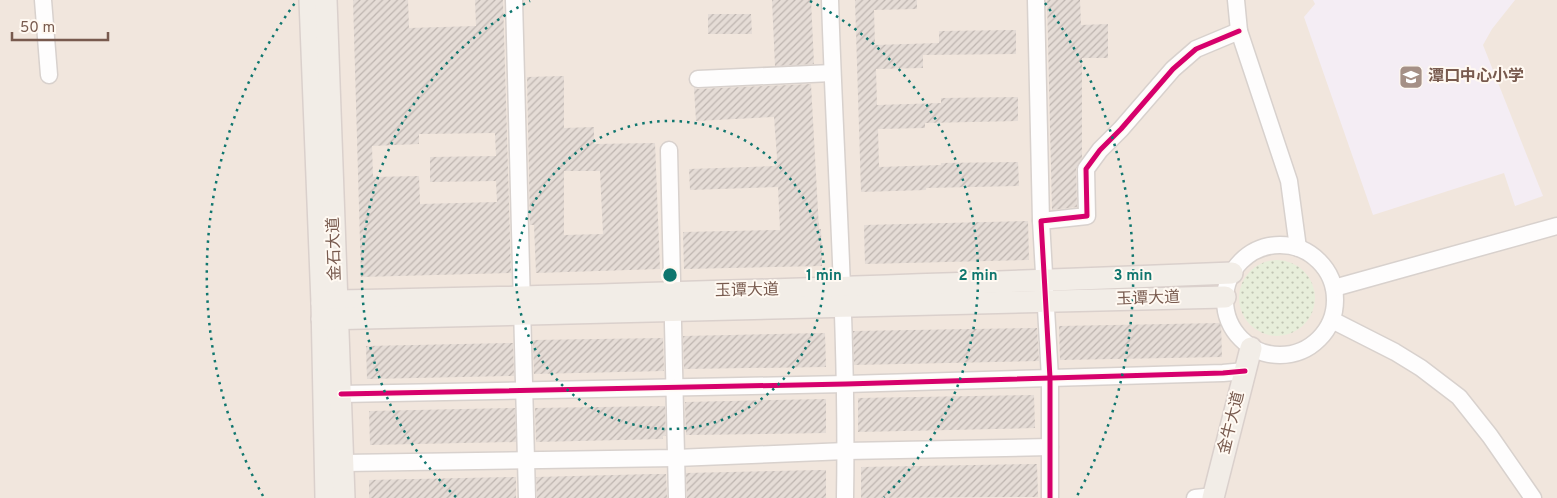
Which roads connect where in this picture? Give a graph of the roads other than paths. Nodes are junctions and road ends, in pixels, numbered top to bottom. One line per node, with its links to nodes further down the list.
1 (43, 0): 10 (street)
2 (310, 0): 23 (main road, 金石大道)
3 (326, 0): 23 (main road, 金石大道)
4 (514, 0): 22 (street)
5 (830, 0): 9 (street)
6 (1036, 0): 13 (street)
7 (1236, 0): 8 (street)
8 (1238, 31): 13 (street); 15 (street)
9 (832, 73): 11 (street); 20 (street)
10 (50, 75)
11 (698, 79)
12 (669, 150): 21 (street)
13 (1041, 221): 18 (street)
14 (1557, 226): 17 (street)
15 (1298, 248): 16 (street); 17 (street)
16 (1232, 273): 18 (main road, 玉谭大道); 19 (street)
17 (1334, 288): 24 (street)
18 (1045, 291): 19 (main road, 玉谭大道); 20 (main road, 玉谭大道); 27 (street)
19 (1225, 296): 25 (street)
20 (843, 298): 21 (main road, 玉谭大道); 28 (street)
21 (672, 301): 22 (main road, 玉谭大道); 29 (street)
22 (522, 306): 23 (main road, 玉谭大道); 30 (street)
23 (330, 310): 31 (main road, 金石大道); 37 (main road, 金石大道)
24 (1332, 320): 25 (street); 44 (street)
25 (1257, 350): 26 (main road, 金牛大道); 43 (main road, 金牛大道)
26 (1245, 370): 27 (street); 43 (main road, 金牛大道)
27 (1050, 378): 28 (street); 32 (street)
28 (846, 384): 29 (street); 33 (street)
29 (674, 387): 30 (street); 34 (street)
30 (524, 391): 31 (street); 35 (street)
31 (341, 394): 36 (main road, 金石大道)
32 (1050, 447): 33 (street); 42 (street)
33 (846, 452): 34 (street); 41 (street)
34 (676, 458): 35 (street); 40 (street)
35 (526, 461): 36 (street); 39 (street)
36 (344, 463): 38 (main road, 金石大道)
37 (326, 498)
38 (344, 498)
39 (527, 498)
40 (677, 498)
41 (845, 498)
42 (1050, 498)
43 (1212, 498)
44 (1533, 498)

